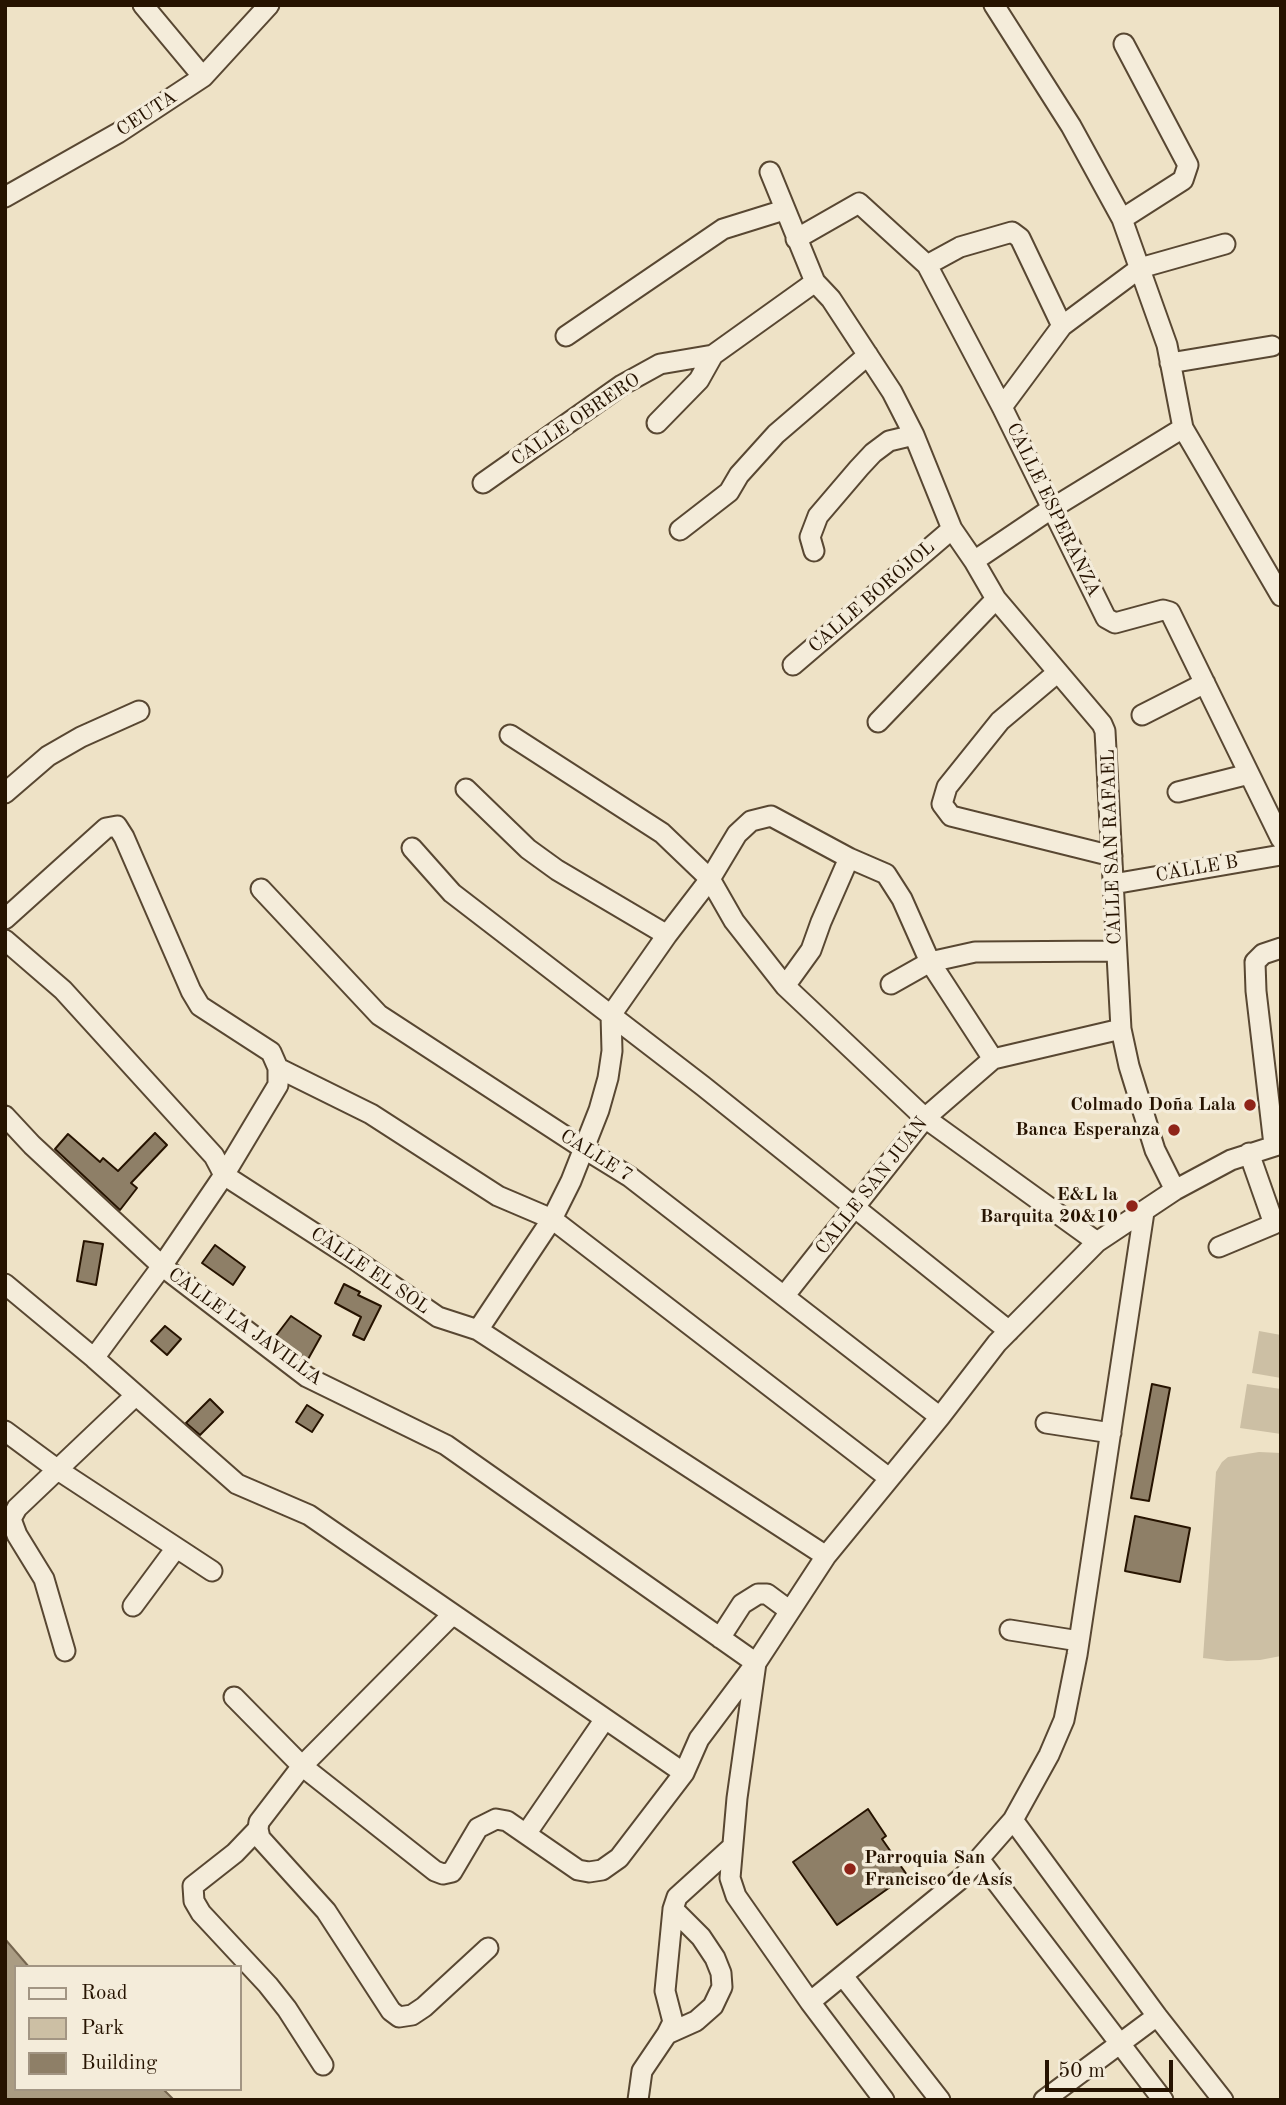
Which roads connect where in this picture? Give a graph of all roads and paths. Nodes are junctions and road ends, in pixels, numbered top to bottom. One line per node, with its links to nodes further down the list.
1 (143, 5): 5 (street)
2 (269, 5): 5 (street, CEUTA)
3 (994, 5): 9 (street)
4 (1124, 44): 9 (street)
5 (202, 77): 7 (street, CEUTA)
6 (770, 172): 8 (street, CALLE SAN RAFAEL)
7 (5, 197)
8 (784, 210): 10 (street, CALLE SAN RAFAEL); 16 (street)
9 (1122, 219): 13 (street)
10 (796, 239): 12 (street, CALLE ESPERANZA); 14 (street, CALLE SAN RAFAEL)
11 (1225, 244): 13 (street)
12 (927, 265): 15 (street); 21 (street, CALLE ESPERANZA)
13 (1140, 268): 15 (street); 20 (street)
14 (816, 282): 18 (street, CALLE OBRERO); 19 (street, CALLE SAN RAFAEL)
15 (1062, 326): 21 (street)
16 (566, 336)
17 (1272, 346): 20 (street)
18 (713, 355): 22 (street); 25 (street, CALLE OBRERO)
19 (868, 355): 24 (street, CALLE SAN RAFAEL); 28 (street)
20 (1170, 363): 23 (street)
21 (1002, 407): 26 (street, CALLE ESPERANZA)
22 (657, 423)
23 (1183, 428): 26 (street); 31 (street)
24 (914, 435): 27 (street, CALLE SAN RAFAEL); 29 (street)
25 (483, 483)
26 (1051, 509): 30 (street); 35 (street, CALLE ESPERANZA)
27 (952, 529): 30 (street, CALLE SAN RAFAEL); 33 (street, CALLE BOROJOL)
28 (680, 530)
29 (814, 551)
30 (974, 561): 32 (street, CALLE SAN RAFAEL)
31 (1281, 596)
32 (996, 600): 34 (street, CALLE SAN RAFAEL); 38 (street)
33 (793, 666)
34 (1058, 672): 47 (street, CALLE SAN RAFAEL); 47 (street)
35 (1205, 683): 37 (street); 40 (street, CALLE ESPERANZA)
36 (139, 711): 43 (street)
37 (1143, 715)
38 (878, 722)
39 (510, 735): 49 (street)
40 (1249, 774): 42 (street); 44 (street, CALLE ESPERANZA)
41 (466, 789): 53 (street)
42 (1178, 792)
43 (5, 793)
44 (1281, 839)
45 (412, 848): 60 (street)
46 (1281, 855): 50 (street, CALLE B)
47 (1112, 856): 50 (street, CALLE SAN RAFAEL)
48 (849, 858): 49 (street); 57 (street); 59 (street)
49 (710, 879): 53 (street); 59 (street)
50 (1113, 884): 56 (street, CALLE SAN RAFAEL)
51 (261, 889): 67 (street, CALLE 7)
52 (5, 919): 63 (street)
53 (667, 935): 60 (street)
54 (5, 940): 69 (street, CALLE EL SOL)
55 (1281, 947): 66 (street)
56 (1116, 951): 57 (street); 61 (street, CALLE SAN RAFAEL)
57 (930, 962): 58 (street); 62 (street)
58 (891, 984)
59 (785, 986): 65 (street)
60 (611, 1015): 67 (street); 71 (street)
61 (1121, 1029): 62 (street, CALLE SAN JUAN); 70 (street, CALLE SAN RAFAEL)
62 (993, 1059): 65 (street, CALLE SAN JUAN)
63 (278, 1068): 69 (street); 73 (street)
64 (5, 1116): 76 (street, CALLE LA JAVILLA)
65 (925, 1118): 71 (street, CALLE SAN JUAN); 74 (street)
66 (1277, 1145): 68 (street)
67 (583, 1148): 73 (street); 78 (street, CALLE 7)
68 (1249, 1153): 70 (street); 75 (street)
69 (224, 1175): 76 (street); 79 (street, CALLE EL SOL)
70 (1175, 1190): 72 (street)
71 (855, 1209): 78 (street, CALLE SAN JUAN); 80 (street)
72 (1144, 1212): 74 (street); 85 (street)
73 (552, 1219): 79 (street); 88 (street)
74 (1097, 1242): 80 (street)
75 (1219, 1247)
76 (162, 1266): 81 (street); 96 (street, CALLE LA JAVILLA)
77 (5, 1284): 81 (street)
78 (785, 1296): 83 (street, CALLE 7)
79 (478, 1330): 90 (street, CALLE EL SOL)
80 (1009, 1331): 83 (street)
81 (94, 1358): 82 (street)
82 (136, 1395): 87 (street); 94 (street)
83 (940, 1417): 88 (street)
84 (1046, 1423): 85 (street)
85 (1111, 1433): 97 (street)
86 (6, 1434): 87 (street)
87 (58, 1470): 89 (street); 98 (street)
88 (889, 1478): 90 (street)
89 (176, 1548): 91 (street); 92 (street)
90 (826, 1556): 93 (street)
91 (212, 1572)
92 (133, 1606)
93 (790, 1611): 96 (street); 99 (street)
94 (454, 1617): 101 (street); 102 (street)
95 (1010, 1629): 97 (street)
96 (720, 1638): 99 (street, CALLE LA JAVILLA)
97 (1079, 1641): 104 (street)
98 (65, 1651)
99 (756, 1664): 103 (street); 107 (street)
100 (234, 1697): 102 (street)
101 (605, 1719): 103 (street); 106 (street)
102 (302, 1766): 105 (street); 106 (street)
103 (684, 1773): 106 (street)
104 (1013, 1820): 108 (street); 113 (street)
105 (258, 1829): 110 (street); 116 (street)
106 (526, 1834)
107 (731, 1849): 109 (street); 112 (street)
108 (979, 1859): 111 (street); 115 (street)
109 (673, 1909): 114 (street); 114 (street)
110 (488, 1948)
111 (843, 1976): 112 (street); 119 (street)
112 (810, 2002): 118 (street)
113 (1157, 2015): 115 (street); 122 (street)
114 (667, 2034): 117 (street)
115 (1119, 2043): 120 (street); 121 (street)
116 (323, 2065)
117 (638, 2100)
118 (884, 2100)
119 (940, 2100)
120 (1044, 2100)
121 (1163, 2100)
122 (1223, 2100)

